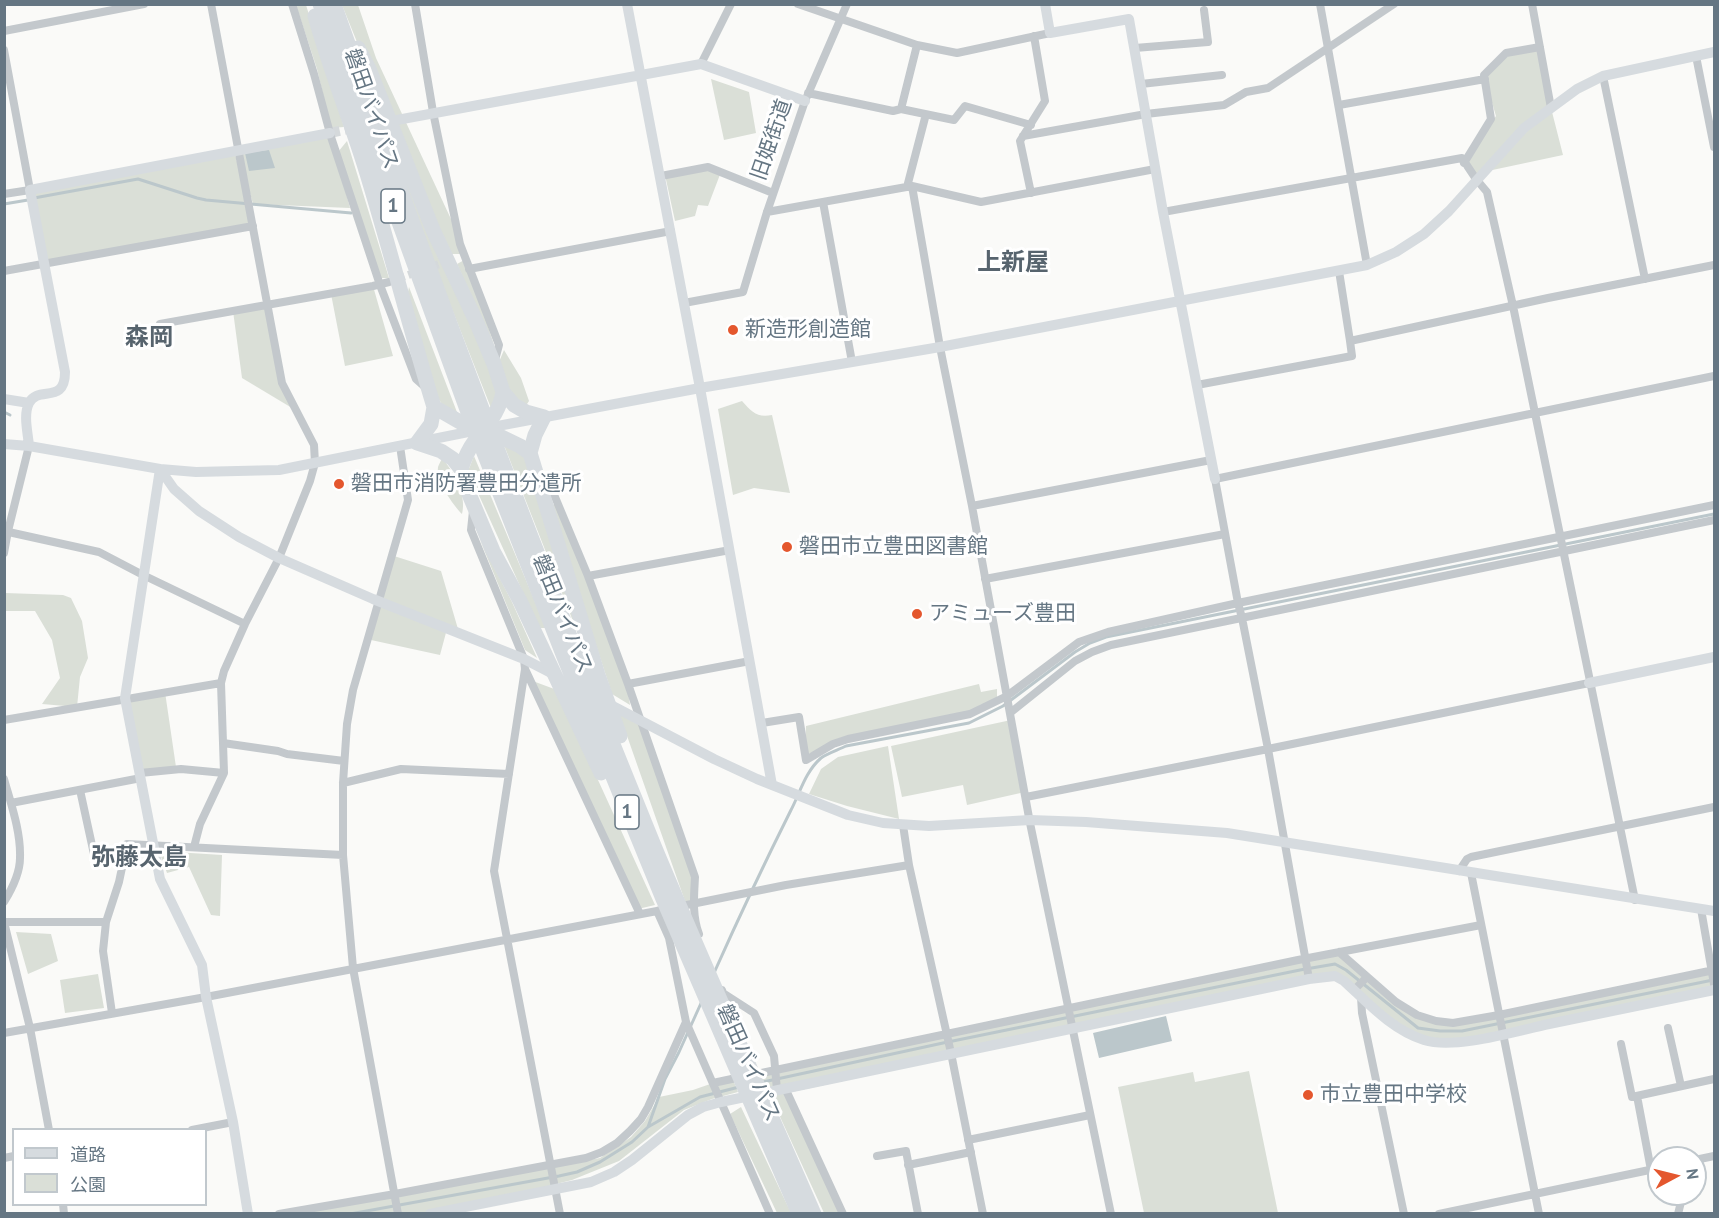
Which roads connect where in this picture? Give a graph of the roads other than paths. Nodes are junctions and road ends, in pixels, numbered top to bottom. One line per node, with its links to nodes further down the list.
1 (144, 4): 18 (street)
2 (211, 4): 46 (street)
3 (292, 4): 43 (street)
4 (312, 4): 85 (highway)
5 (320, 4): 89 (highway, 磐田バイパス / 1)
6 (335, 4): 81 (highway); 89 (highway, 磐田バイパス / 1)
7 (415, 4): 38 (street)
8 (627, 4): 29 (street)
9 (730, 4): 28 (street)
10 (798, 4): 17 (street)
11 (846, 4): 17 (street, 旧姫街道)
12 (1045, 4): 19 (street)
13 (1320, 4): 24 (street)
14 (1394, 4): 24 (street)
15 (1532, 4): 22 (street)
16 (1204, 10): 23 (street)
17 (841, 20): 21 (street); 34 (street, 旧姫街道)
18 (4, 31)
19 (1050, 33): 20 (street); 23 (street)
20 (1034, 36): 21 (street); 42 (street)
21 (917, 45): 37 (street)
22 (1540, 47): 32 (street); 36 (street)
23 (1134, 48): 33 (street)
24 (1328, 49): 35 (street); 40 (street)
25 (4, 50): 53 (street)
26 (1714, 52): 27 (street)
27 (1696, 56): 31 (street); 45 (street)
28 (700, 64): 29 (street); 34 (street)
29 (641, 74): 38 (street); 49 (street)
30 (1222, 75): 33 (street)
31 (1603, 76): 36 (street); 70 (street)
32 (1485, 79): 35 (street); 47 (street)
33 (1141, 84): 40 (street)
34 (806, 97): 37 (street); 54 (street, 旧姫街道)
35 (1339, 105): 50 (street)
36 (1551, 108): 51 (street)
37 (901, 109): 39 (street)
38 (433, 112): 41 (street); 62 (street)
39 (926, 114): 42 (street); 52 (street)
40 (1146, 114): 44 (street); 48 (street)
41 (397, 120)
42 (1031, 125): 44 (street)
43 (330, 133): 46 (street); 72 (street)
44 (1023, 136): 55 (street)
45 (1714, 147)
46 (238, 149): 53 (street); 60 (street)
47 (1464, 163): 50 (street); 51 (street)
48 (1155, 169): 55 (street); 59 (street)
49 (661, 176): 54 (street); 61 (street)
50 (1352, 178): 59 (street); 65 (street)
51 (1476, 179): 65 (street); 76 (street)
52 (909, 186): 55 (street); 57 (street); 79 (street)
53 (30, 190): 56 (street); 64 (street)
54 (773, 193): 58 (street, 旧姫街道)
55 (1031, 193)
56 (4, 195)
57 (823, 202): 58 (street); 80 (street)
58 (767, 212): 74 (street, 旧姫街道)
59 (1163, 212): 73 (street)
60 (252, 226): 64 (street); 75 (street)
61 (671, 231): 67 (street); 74 (street)
62 (464, 254): 63 (street); 67 (street)
63 (452, 260)
64 (45, 264): 68 (street); 88 (street)
65 (1367, 265): 69 (street)
66 (1714, 265): 70 (street)
67 (469, 269): 81 (street)
68 (4, 271)
69 (1339, 271): 73 (street); 78 (street)
70 (1645, 279): 76 (street)
71 (389, 282): 72 (street)
72 (380, 285): 75 (street); 85 (street)
73 (1182, 301): 79 (street); 83 (street)
74 (684, 303): 84 (street)
75 (268, 305): 77 (street); 101 (street)
76 (1512, 306): 78 (street); 91 (street)
77 (160, 324)
78 (1350, 341): 83 (street)
79 (940, 347): 80 (street); 108 (street)
80 (852, 362): 84 (street)
81 (494, 363): 86 (highway)
82 (1714, 375): 91 (street)
83 (1197, 386): 100 (street)
84 (700, 388): 92 (street); 113 (street)
85 (428, 389): 90 (highway)
86 (503, 392): 92 (highway); 93 (highway)
87 (4, 399): 88 (street)
88 (29, 403): 96 (street)
89 (472, 405): 98 (highway, 磐田バイパス / 1)
90 (434, 406): 93 (highway); 94 (highway)
91 (1534, 413): 105 (street); 112 (street)
92 (544, 417): 93 (street); 99 (highway)
93 (485, 429): 94 (street); 99 (highway); 103 (highway)
94 (417, 443): 97 (street); 103 (highway)
95 (4, 444): 96 (street)
96 (28, 446): 102 (street); 110 (street)
97 (400, 446): 101 (street); 120 (street)
98 (491, 453): 127 (highway, 磐田バイパス / 1); 137 (highway, 磐田バイパス / 1)
99 (530, 453): 104 (highway)
100 (1211, 460): 105 (street); 108 (street)
101 (315, 463): 102 (street); 116 (street)
102 (160, 469): 116 (street); 117 (street)
103 (461, 469): 107 (highway)
104 (536, 469): 118 (street); 127 (highway)
105 (1215, 479): 111 (street)
106 (1714, 505): 112 (street)
107 (474, 506): 126 (street); 157 (highway)
108 (972, 506): 119 (street)
109 (1714, 520): 114 (street)
110 (6, 531): 115 (street); 117 (street)
111 (1226, 534): 119 (street); 121 (street)
112 (1560, 537): 114 (street); 121 (street)
113 (730, 550): 118 (street); 125 (street)
114 (1562, 551): 122 (street); 129 (street)
115 (4, 553)
116 (279, 558): 120 (street); 123 (street)
117 (143, 575): 123 (street); 132 (street)
118 (588, 576): 130 (street)
119 (985, 579): 131 (street)
120 (378, 601): 126 (street); 140 (street)
121 (1238, 603): 122 (street); 131 (street)
122 (1242, 618): 133 (street); 139 (street)
123 (244, 624): 128 (street)
124 (1714, 657): 129 (street)
125 (750, 661): 130 (street); 136 (street)
126 (525, 664): 135 (street); 142 (street); 169 (street)
127 (591, 673): 137 (highway, 磐田バイパス / 1); 157 (highway)
128 (220, 683): 132 (street); 138 (street)
129 (1589, 683): 139 (street); 153 (street)
130 (628, 684): 135 (street)
131 (1007, 696): 133 (street); 136 (street)
132 (125, 698): 134 (street); 143 (street)
133 (1010, 713): 148 (street)
134 (4, 720)
135 (640, 720): 146 (street); 166 (street)
136 (762, 723): 146 (street)
137 (598, 724): 157 (highway, 磐田バイパス / 1)
138 (223, 743): 140 (street); 141 (street)
139 (1268, 749): 148 (street); 154 (street)
140 (344, 760): 145 (street)
141 (224, 773): 143 (street); 156 (street)
142 (509, 774): 145 (street); 173 (street)
143 (140, 775): 147 (street); 155 (street)
144 (4, 779): 149 (street)
145 (343, 783): 158 (street)
146 (772, 785): 152 (street)
147 (81, 790): 149 (street); 159 (street)
148 (1026, 797): 151 (street)
149 (11, 803): 164 (street)
150 (1714, 807): 153 (street)
151 (1030, 820): 152 (street); 154 (street); 184 (street)
152 (903, 825): 160 (street)
153 (1620, 826): 161 (street); 163 (street)
154 (1284, 842): 161 (street); 175 (street)
155 (153, 846): 156 (street); 170 (street); 183 (street)
156 (194, 846): 158 (street)
157 (649, 849): 165 (highway, 磐田バイパス / 1)
158 (343, 855): 176 (street)
159 (95, 859)
160 (909, 865): 166 (street); 192 (street)
161 (1459, 871): 162 (street)
162 (1471, 873): 163 (street); 172 (street)
163 (1635, 900): 167 (street)
164 (4, 902)
165 (665, 902): 166 (street); 169 (street); 187 (street); 203 (highway, 磐田バイパス / 1)
166 (693, 903): 196 (street)
167 (1701, 909): 168 (street); 177 (street)
168 (1714, 911)
169 (640, 914): 173 (street)
170 (106, 921): 171 (street); 185 (street)
171 (5, 922): 188 (street)
172 (1481, 925): 174 (street); 186 (street)
173 (507, 939): 176 (street); 212 (street)
174 (1339, 952): 175 (street); 178 (street)
175 (1305, 959): 179 (street); 184 (street)
176 (353, 968): 183 (street); 216 (street)
177 (1713, 970): 180 (street); 186 (street)
178 (1367, 977): 182 (street); 186 (street)
179 (1309, 979): 182 (street); 189 (street)
180 (1714, 984)
181 (1714, 990): 193 (street)
182 (1358, 994): 193 (street); 230 (street)
183 (206, 997): 185 (street); 205 (street)
184 (1068, 1009): 189 (street); 192 (street)
185 (112, 1013): 188 (street)
186 (1498, 1015): 193 (street)
187 (686, 1022): 198 (street); 212 (street)
188 (30, 1028): 191 (street); 206 (street)
189 (1072, 1028): 195 (street); 204 (street)
190 (1668, 1028): 199 (street)
191 (4, 1033)
192 (947, 1034): 195 (street); 196 (street)
193 (1502, 1034): 217 (street)
194 (1622, 1044): 201 (street)
195 (951, 1053): 200 (street); 208 (street)
196 (775, 1070): 198 (street); 200 (street)
197 (1714, 1079): 199 (street)
198 (713, 1083): 202 (street)
199 (1681, 1086): 201 (street)
200 (781, 1089): 202 (street); 226 (street)
201 (1637, 1096): 209 (street)
202 (721, 1102): 215 (street); 223 (street)
203 (760, 1105): 224 (highway, 磐田バイパス / 1); 225 (highway, 磐田バイパス / 1)
204 (1090, 1115): 208 (street); 229 (street)
205 (233, 1122): 207 (street); 218 (street)
206 (48, 1128)
207 (202, 1128)
208 (968, 1140): 210 (street)
209 (1649, 1146)
210 (971, 1152): 213 (street); 228 (street)
211 (877, 1156): 213 (street)
212 (550, 1165): 215 (street); 216 (street)
213 (908, 1165): 227 (street)
214 (1647, 1171): 217 (street)
215 (555, 1189): 221 (street); 222 (street)
216 (395, 1194): 219 (street); 220 (street)
217 (1534, 1194): 231 (street); 232 (street)
218 (248, 1214)
219 (279, 1214)
220 (398, 1214)
221 (429, 1214)
222 (560, 1214)
223 (770, 1214)
224 (799, 1214)
225 (814, 1214)
226 (843, 1214)
227 (918, 1214)
228 (983, 1214)
229 (1111, 1214)
230 (1404, 1214)
231 (1439, 1214)
232 (1539, 1214)

